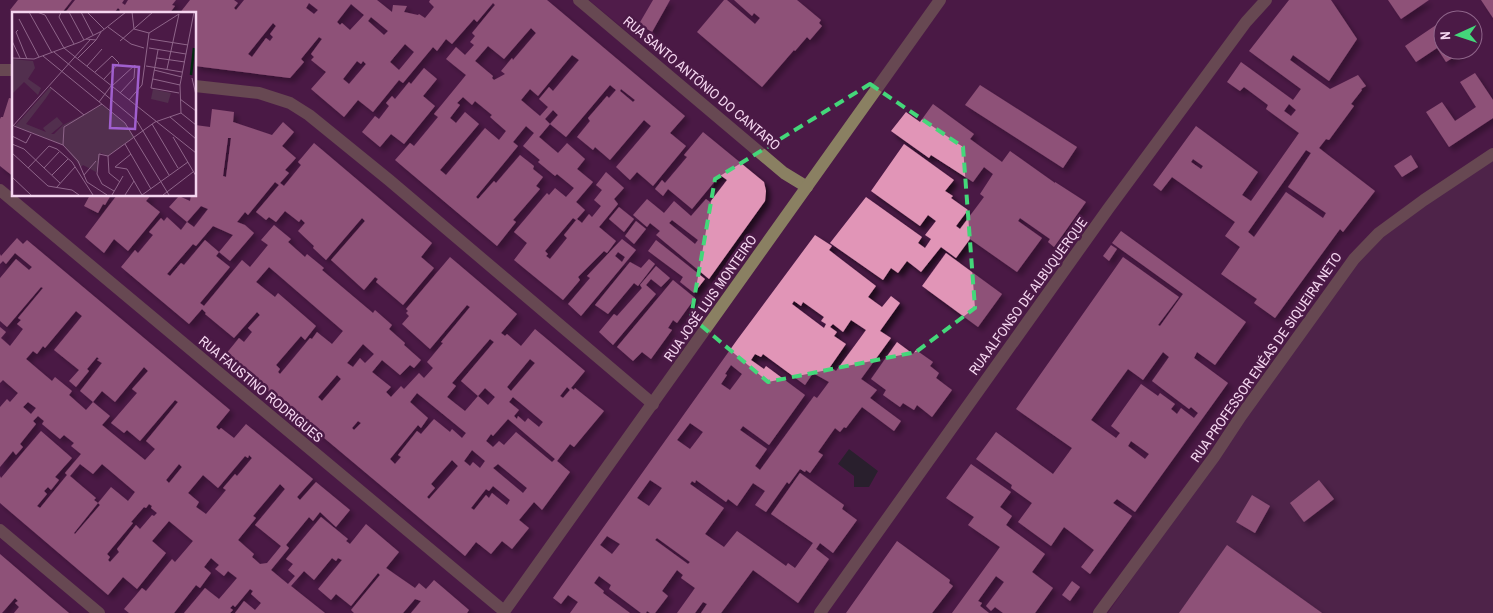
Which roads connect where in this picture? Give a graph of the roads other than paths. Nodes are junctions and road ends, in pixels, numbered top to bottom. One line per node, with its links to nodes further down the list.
1 (579, 0): 6 (street, RUA SANTO ANTÔNIO DO CANTARO)
2 (940, 0): 6 (street, RUA JOSÉ LUIS MONTEIRO)
3 (1266, 0): 12 (street, RUA ALFONSO DE ALBUQUERQUE)
4 (196, 86): 8 (street)
5 (1493, 154): 13 (street, RUA PROFESSOR ENÉAS DE SIQUEIRA NETO)
6 (807, 188): 8 (street, RUA JOSÉ LUIS MONTEIRO)
7 (0, 190): 10 (street, RUA FAUSTINO RODRIGUES)
8 (653, 404): 10 (street, RUA JOSÉ LUIS MONTEIRO)
9 (0, 530): 11 (street)
10 (503, 612)
11 (100, 613)
12 (820, 613)
13 (1099, 613)

